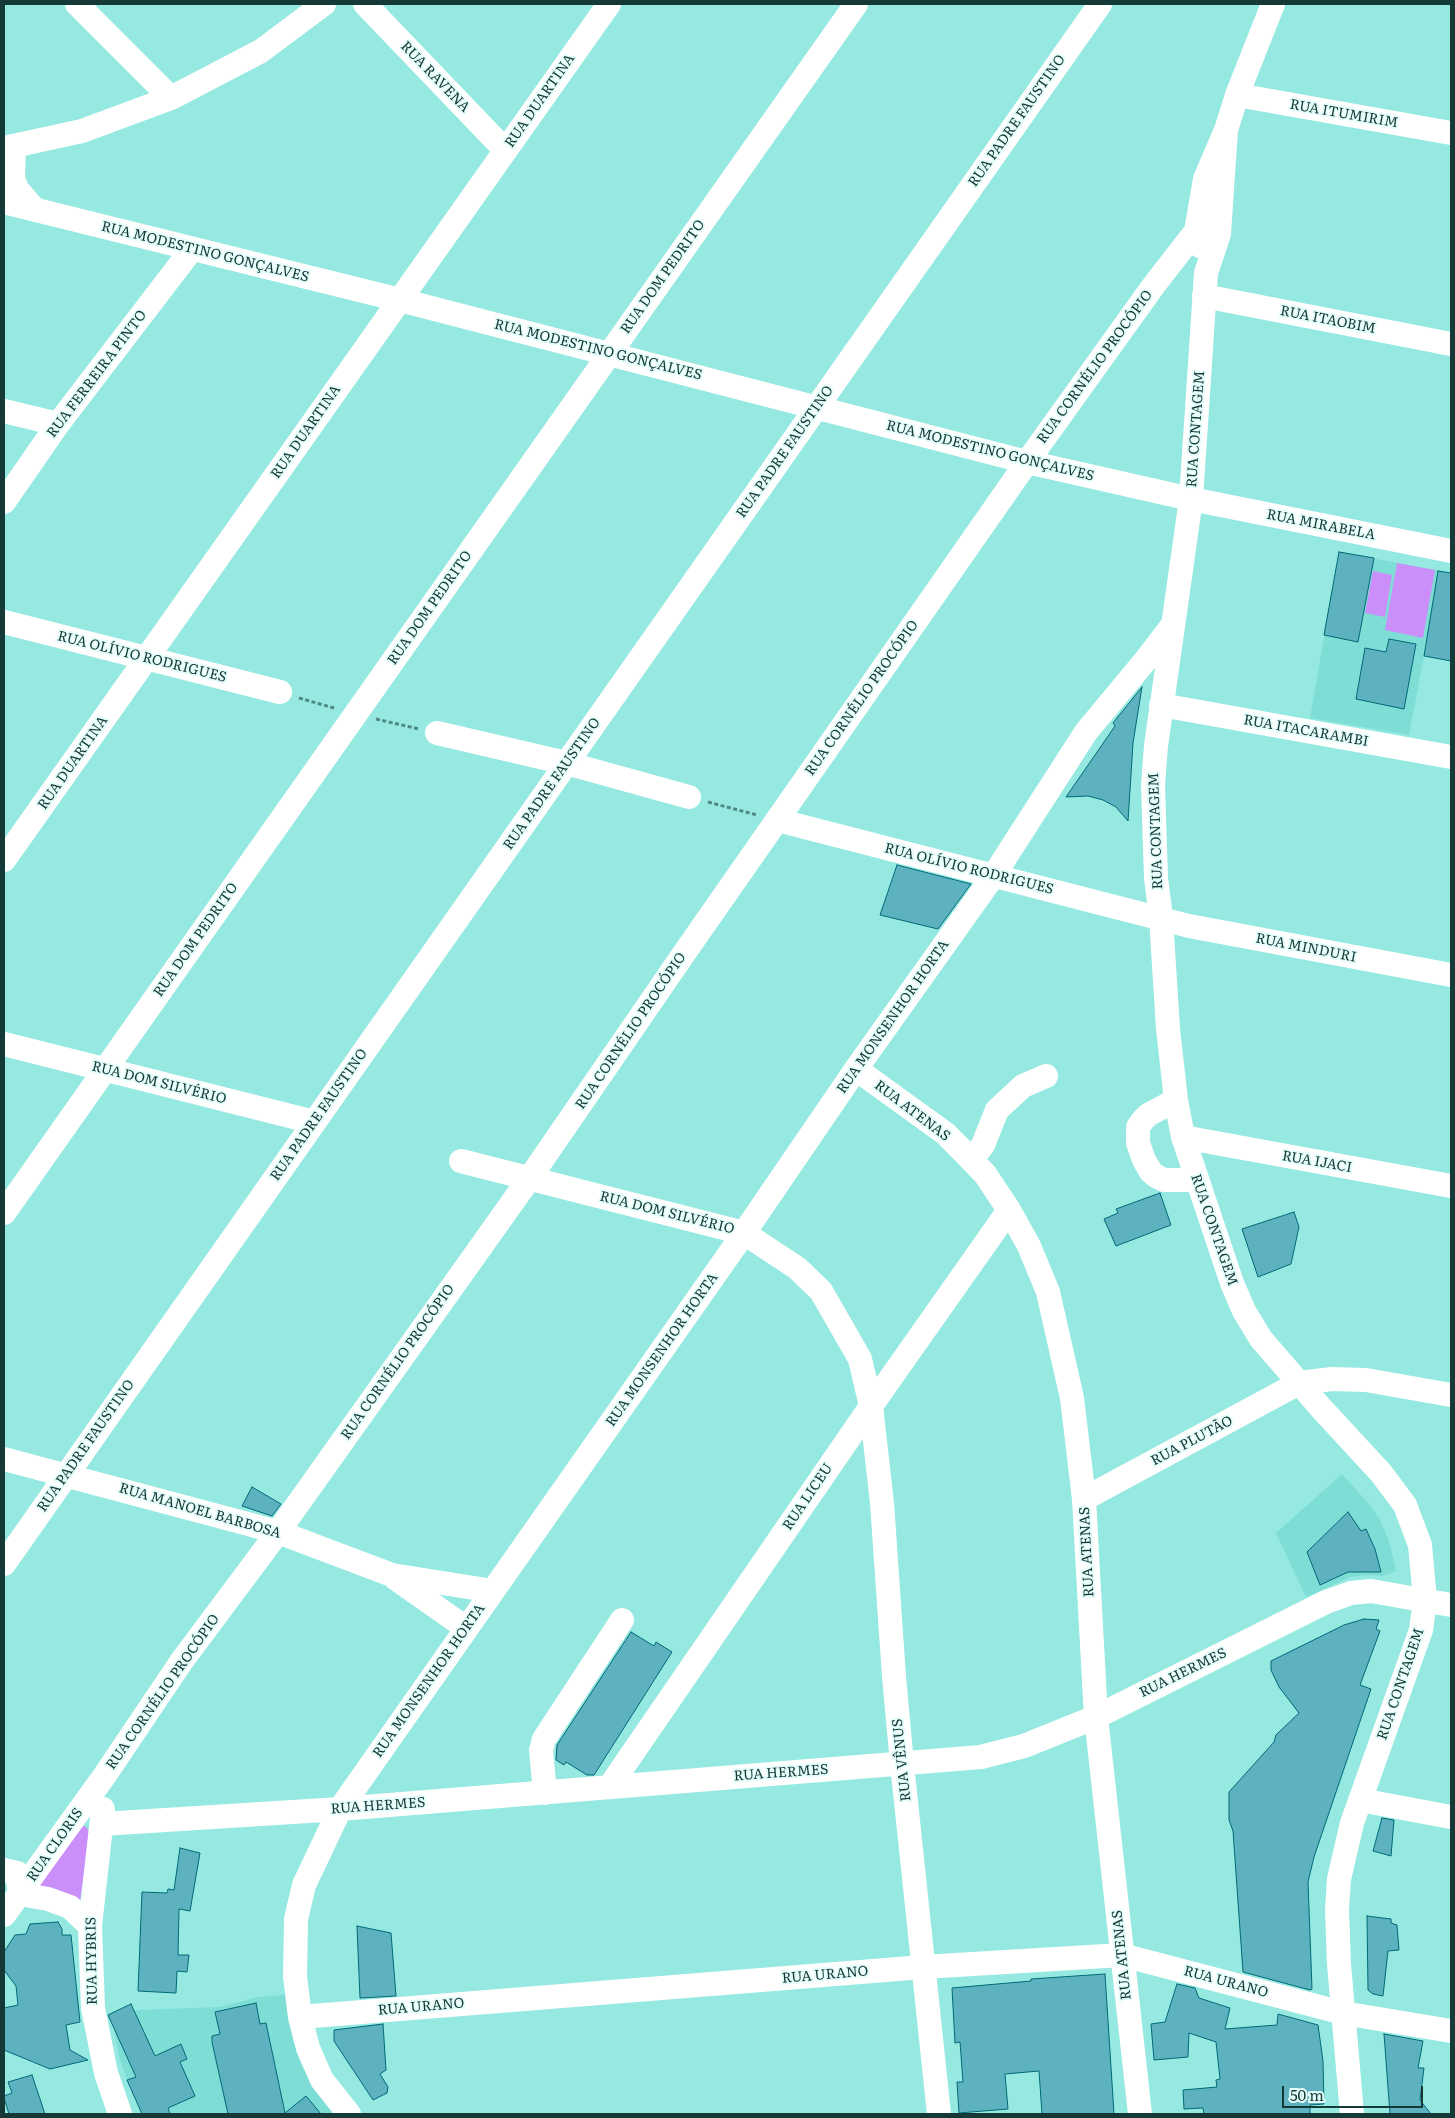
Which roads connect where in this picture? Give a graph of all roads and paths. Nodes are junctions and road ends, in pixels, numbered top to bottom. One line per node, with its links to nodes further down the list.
1 (77, 4): 9 (street)
2 (324, 4): 9 (street)
3 (365, 4): 13 (street, RUA RAVENA)
4 (609, 4): 13 (street, RUA DUARTINA)
5 (856, 4): 22 (street, RUA DOM PEDRITO)
6 (1100, 4): 23 (street, RUA PADRE FAUSTINO)
7 (1273, 4): 8 (street, RUA CONTAGEM)
8 (1237, 95): 10 (street, RUA CONTAGEM); 11 (street, RUA ITUMIRIM)
9 (172, 98): 12 (street)
10 (1226, 130): 16 (street, RUA CONTAGEM); 18 (street, RUA CONTAGEM)
11 (1451, 134)
12 (9, 148): 15 (street)
13 (505, 150): 20 (street, RUA DUARTINA)
14 (4, 202): 15 (street, RUA MODESTINO GONÇALVES)
15 (34, 210): 17 (street, RUA MODESTINO GONÇALVES)
16 (1196, 232): 18 (street, RUA CONTAGEM); 19 (street, RUA CORNÉLIO PROCÓPIO)
17 (192, 249): 20 (street, RUA MODESTINO GONÇALVES); 25 (street, RUA FERREIRA PINTO)
18 (1205, 284): 19 (street, RUA CORNÉLIO PROCÓPIO); 21 (street, RUA ITAOBIM); 27 (street, RUA CONTAGEM)
19 (1154, 286): 26 (street, RUA CORNÉLIO PROCÓPIO)
20 (400, 300): 22 (street, RUA MODESTINO GONÇALVES); 32 (street, RUA DUARTINA)
21 (1451, 344)
22 (610, 353): 23 (street, RUA MODESTINO GONÇALVES); 45 (street, RUA DOM PEDRITO)
23 (817, 406): 26 (street, RUA MODESTINO GONÇALVES); 37 (street, RUA PADRE FAUSTINO)
24 (4, 411): 25 (street)
25 (58, 424): 28 (street, RUA FERREIRA PINTO)
26 (1027, 462): 27 (street, RUA MODESTINO GONÇALVES); 39 (street, RUA CORNÉLIO PROCÓPIO)
27 (1191, 499): 29 (street, RUA MIRABELA); 31 (street, RUA CONTAGEM)
28 (4, 502)
29 (1451, 551)
30 (4, 622): 32 (street, RUA OLÍVIO RODRIGUES)
31 (1173, 624): 34 (street, RUA CONTAGEM); 41 (street, RUA MONSENHOR HORTA)
32 (146, 658): 33 (street, RUA OLÍVIO RODRIGUES); 40 (street, RUA DUARTINA)
33 (280, 692)
34 (1161, 705): 36 (street, RUA ITACARAMBI); 42 (street, RUA CONTAGEM)
35 (437, 733): 37 (street)
36 (1451, 757)
37 (566, 763): 38 (street); 49 (street, RUA PADRE FAUSTINO)
38 (689, 797): 39 (path)
39 (777, 820): 41 (street, RUA OLÍVIO RODRIGUES); 53 (street, RUA CORNÉLIO PROCÓPIO)
40 (4, 860)
41 (994, 875): 42 (street, RUA OLÍVIO RODRIGUES); 46 (street, RUA MONSENHOR HORTA)
42 (1161, 918): 43 (street, RUA MINDURI); 48 (street, RUA CONTAGEM)
43 (1451, 975)
44 (4, 1044): 45 (street, RUA DOM SILVÉRIO)
45 (105, 1069): 49 (street, RUA DOM SILVÉRIO); 57 (street, RUA DOM PEDRITO)
46 (856, 1069): 51 (street, RUA ATENAS); 58 (street, RUA MONSENHOR HORTA)
47 (1046, 1076): 51 (street)
48 (1176, 1100): 50 (street, RUA CONTAGEM); 54 (street)
49 (314, 1122): 63 (street, RUA PADRE FAUSTINO)
50 (1183, 1137): 54 (street, RUA CONTAGEM); 55 (street, RUA IJACI)
51 (970, 1160): 56 (street, RUA ATENAS)
52 (461, 1161): 53 (street, RUA DOM SILVÉRIO)
53 (529, 1179): 58 (street, RUA DOM SILVÉRIO); 65 (street, RUA CORNÉLIO PROCÓPIO)
54 (1197, 1180): 59 (street, RUA CONTAGEM)
55 (1451, 1186)
56 (1009, 1210): 61 (street, RUA LICEU); 64 (street, RUA ATENAS)
57 (4, 1213)
58 (744, 1233): 61 (street, RUA DOM SILVÉRIO); 68 (street, RUA MONSENHOR HORTA)
59 (1299, 1383): 60 (street); 64 (street, RUA PLUTÃO); 69 (street, RUA CONTAGEM)
60 (1451, 1395)
61 (871, 1406): 74 (street, RUA VÊNUS); 76 (street, RUA LICEU)
62 (4, 1459): 63 (street, RUA MANOEL BARBOSA)
63 (66, 1474): 65 (street, RUA MANOEL BARBOSA); 66 (street, RUA PADRE FAUSTINO)
64 (1084, 1499): 73 (street, RUA ATENAS)
65 (278, 1532): 67 (street, RUA MANOEL BARBOSA); 75 (street, RUA CORNÉLIO PROCÓPIO)
66 (4, 1564)
67 (392, 1575): 68 (street, RUA MANOEL BARBOSA); 72 (street, RUA MANOEL BARBOSA)
68 (493, 1590): 72 (street, RUA MONSENHOR HORTA)
69 (1425, 1600): 70 (street, RUA HERMES); 73 (street, RUA HERMES); 78 (street, RUA CONTAGEM)
70 (1451, 1605)
71 (622, 1620): 77 (street)
72 (466, 1628): 79 (street, RUA MONSENHOR HORTA)
73 (1096, 1716): 74 (street, RUA HERMES); 86 (street, RUA ATENAS)
74 (902, 1764): 76 (street, RUA HERMES); 87 (street, RUA VÊNUS)
75 (105, 1775): 81 (street, RUA HYBRIS); 83 (street, RUA CLORIS)
76 (610, 1786): 77 (street, RUA HERMES)
77 (545, 1793): 79 (street, RUA HERMES)
78 (1360, 1800): 80 (street); 88 (street, RUA CONTAGEM)
79 (340, 1809): 81 (street, RUA HERMES); 89 (street, RUA MONSENHOR HORTA)
80 (1451, 1817)
81 (102, 1824): 85 (street, RUA HYBRIS)
82 (4, 1870): 83 (street)
83 (20, 1894): 84 (street, RUA CLORIS); 85 (street)
84 (4, 1915)
85 (90, 1926): 91 (street, RUA HYBRIS)
86 (1122, 1955): 87 (street, RUA URANO); 88 (street, RUA URANO); 94 (street, RUA ATENAS)
87 (923, 1967): 89 (street, RUA URANO); 93 (street, RUA VÊNUS)
88 (1343, 2013): 90 (street, RUA URANO); 95 (street, RUA CONTAGEM)
89 (300, 2017): 92 (street, RUA MONSENHOR HORTA)
90 (1451, 2031)
91 (120, 2114)
92 (349, 2114)
93 (939, 2114)
94 (1140, 2114)
95 (1352, 2114)

